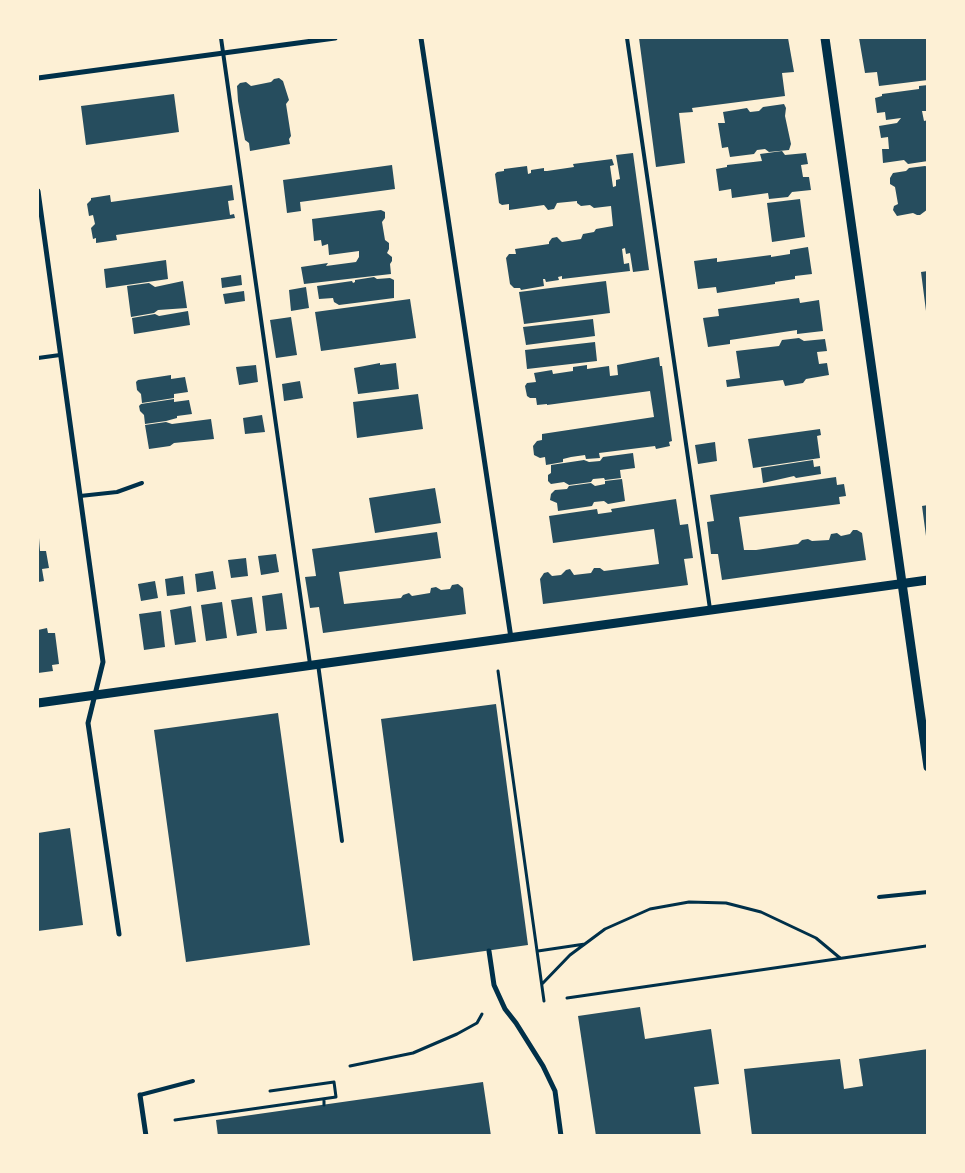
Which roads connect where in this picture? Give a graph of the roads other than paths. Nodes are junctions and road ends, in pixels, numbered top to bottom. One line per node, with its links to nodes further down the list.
1 (221, 38): 6 (lane)
2 (336, 38): 6 (street)
3 (421, 38): 17 (street)
4 (627, 38): 16 (lane)
5 (825, 38): 15 (street)
6 (223, 53): 7 (street); 18 (lane)
7 (38, 78)
8 (38, 191): 9 (street)
9 (40, 225): 10 (street)
10 (60, 355): 11 (lane); 13 (street)
11 (38, 358)
12 (142, 483): 13 (lane)
13 (80, 496): 19 (street)
14 (928, 580): 15 (street)
15 (902, 584): 16 (street); 21 (street)
16 (710, 610): 17 (street)
17 (511, 638): 18 (street)
18 (314, 664): 19 (street); 22 (lane)
19 (95, 695): 20 (street); 25 (street)
20 (38, 703)
21 (928, 767)
22 (342, 841)
23 (928, 892): 24 (lane)
24 (879, 897)
25 (119, 934)
26 (489, 951): 30 (street)
27 (193, 1081): 28 (lane)
28 (140, 1095): 29 (street)
29 (146, 1136)
30 (562, 1136)

